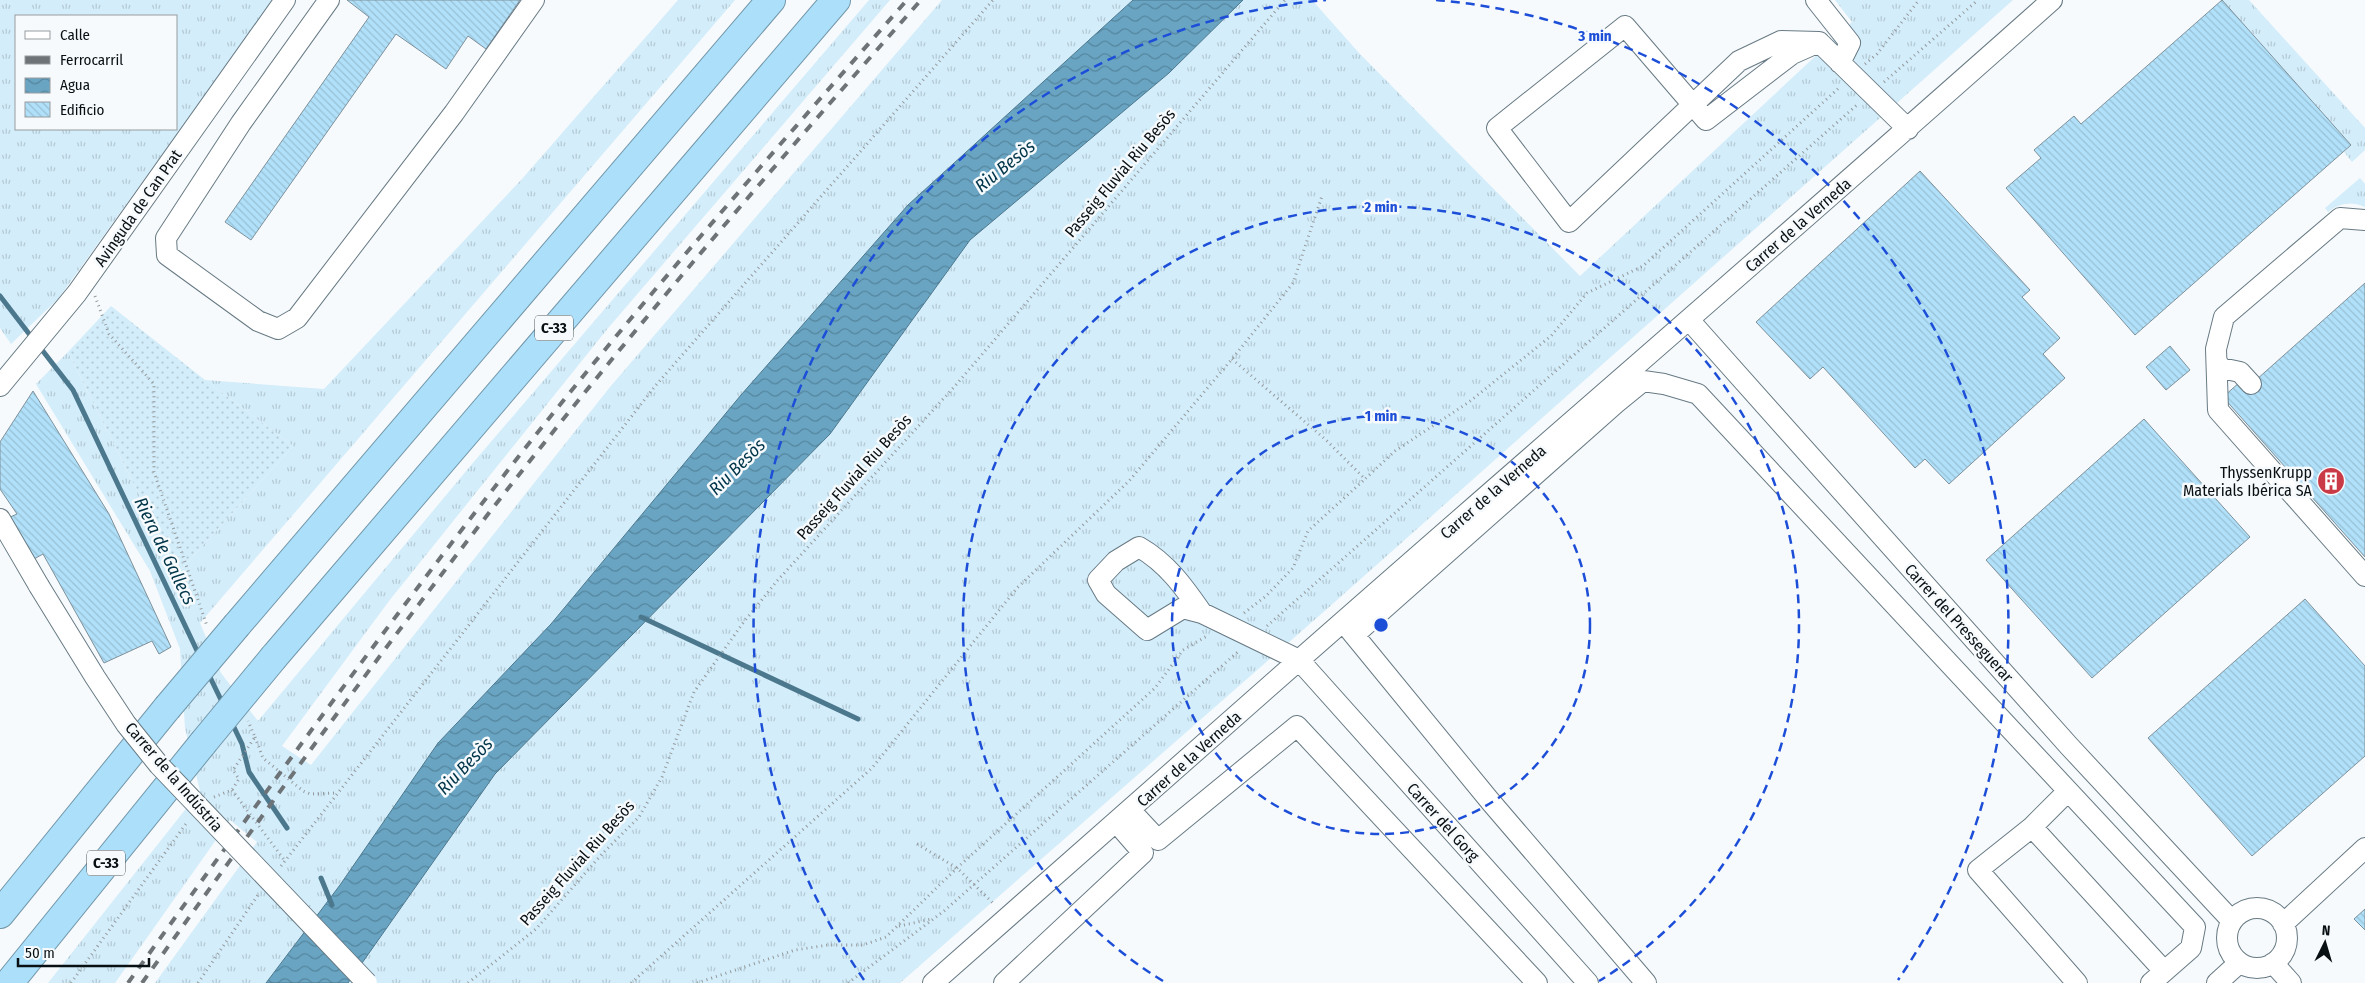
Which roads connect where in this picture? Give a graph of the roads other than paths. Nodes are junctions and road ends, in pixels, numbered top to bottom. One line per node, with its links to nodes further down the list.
1 (285, 0): 17 (street, Avinguda de Can Prat)
2 (329, 0): 3 (street)
3 (534, 0)
4 (771, 0): 29 (highway, bridge)
5 (836, 0): 35 (highway, C-33, bridge)
6 (1816, 0): 9 (street)
7 (2052, 0): 11 (street, Carrer de la Verneda)
8 (1819, 42): 9 (street); 10 (street); 10 (street)
9 (1846, 69): 11 (street)
10 (1693, 104): 10 (street)
11 (1908, 128): 14 (street, Carrer de la Verneda)
12 (2358, 220): 13 (street); 15 (street)
13 (2365, 234)
14 (1690, 321): 21 (street, Carrer de la Verneda); 23 (street, Carrer del Presseguerar)
15 (2216, 362): 16 (street); 19 (street)
16 (2251, 384)
17 (0, 386)
18 (0, 519): 36 (street, Carrer de la Indústria, bridge)
19 (2365, 576)
20 (1202, 613): 20 (street); 22 (street)
21 (1349, 628): 22 (street, Carrer de la Verneda); 24 (street); 41 (street)
22 (1299, 660): 26 (street, Carrer de la Verneda); 40 (street, Carrer del Gorg)
23 (2069, 746): 24 (street); 30 (street, Carrer del Presseguerar)
24 (2046, 765): 25 (street)
25 (2067, 792): 27 (street); 34 (street)
26 (1124, 817): 37 (street, Carrer de la Verneda); 38 (street); 39 (street)
27 (2032, 827): 34 (street); 42 (street)
28 (2365, 848): 31 (street)
29 (0, 914)
30 (2232, 921): 31 (street); 32 (street)
31 (2283, 924): 33 (street)
32 (2239, 963): 33 (street); 43 (street)
33 (2274, 963): 44 (street)
34 (2157, 977)
35 (9, 983)
36 (367, 983)
37 (933, 983)
38 (1004, 983)
39 (1537, 983)
40 (1588, 983)
41 (1646, 983)
42 (2077, 983)
43 (2217, 983)
44 (2291, 983)

